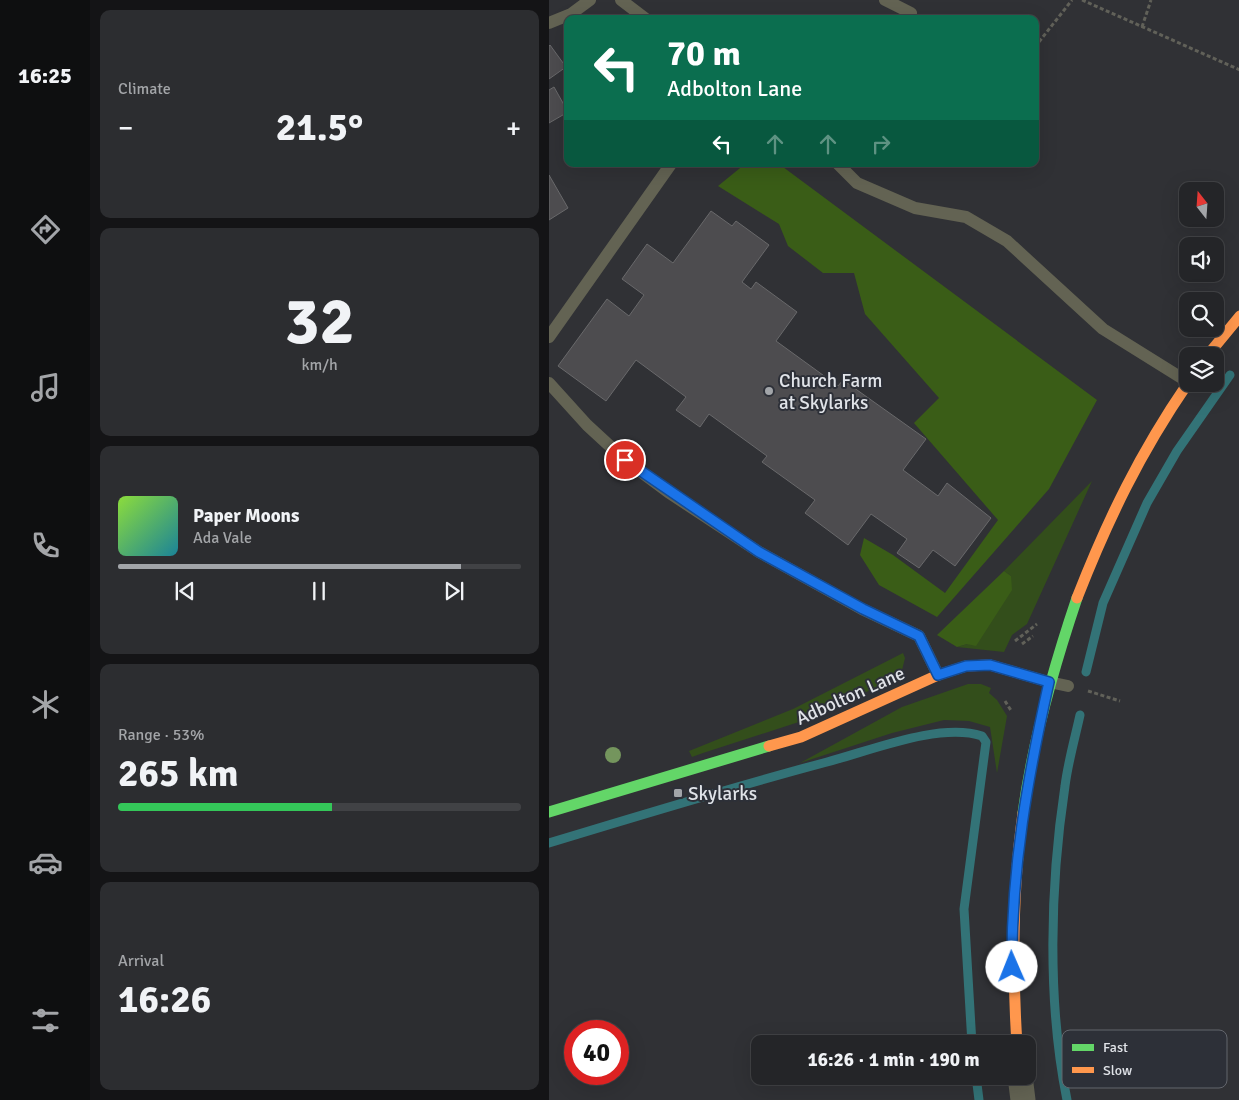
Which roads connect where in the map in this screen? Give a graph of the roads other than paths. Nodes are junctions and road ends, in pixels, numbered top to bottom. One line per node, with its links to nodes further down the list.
1 (590, 0): 5 (lane)
2 (621, 0): 6 (lane)
3 (885, 0): 4 (lane)
4 (911, 13)
5 (569, 15)
6 (640, 15)
7 (564, 17): 8 (lane)
8 (549, 23)
9 (669, 167): 12 (lane)
10 (841, 167): 15 (lane)
11 (1239, 316): 13 (street)
12 (549, 337)
13 (1231, 339): 14 (street)
14 (1220, 347)
15 (1179, 376)
16 (549, 382): 18 (lane)
17 (1181, 392): 19 (street)
18 (938, 675): 19 (street, Adbolton Lane); 21 (street, Adbolton Lane)
19 (1049, 682): 20 (lane); 22 (street)
20 (1068, 686)
21 (549, 812)
22 (1016, 1035)
23 (1021, 1085): 24 (street)
24 (1023, 1100)

